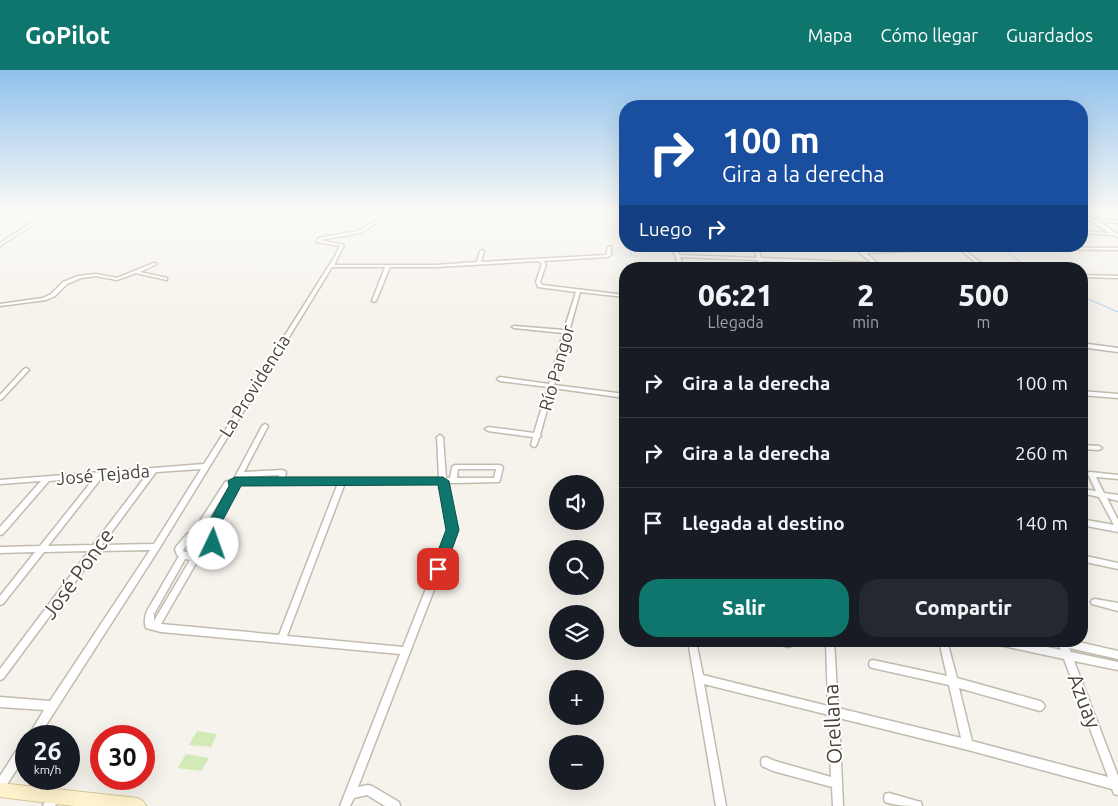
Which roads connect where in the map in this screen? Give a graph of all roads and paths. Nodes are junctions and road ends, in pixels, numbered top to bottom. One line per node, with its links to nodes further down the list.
1 (341, 246): 20 (street, La Providencia)
2 (610, 247): 12 (street)
3 (1088, 249): 4 (street)
4 (1118, 250)
5 (482, 251): 19 (street)
6 (676, 252): 10 (street)
7 (757, 252): 11 (street)
8 (861, 252): 16 (street)
9 (966, 252): 17 (street)
10 (678, 256): 11 (street); 13 (street)
11 (760, 259): 14 (street); 15 (street)
12 (540, 260): 19 (street); 26 (street)
13 (680, 262)
14 (761, 262)
15 (830, 262)
16 (874, 262)
17 (978, 262)
18 (155, 264): 22 (street)
19 (479, 264): 21 (street)
20 (331, 266): 21 (street); 48 (street, La Providencia)
21 (388, 266): 28 (street)
22 (136, 272): 25 (street); 29 (street)
23 (1088, 276): 24 (street)
24 (1118, 277)
25 (165, 279)
26 (578, 291): 27 (street); 31 (street, Río Pangor)
27 (619, 295)
28 (374, 301)
29 (0, 305)
30 (514, 327): 31 (street)
31 (567, 332): 36 (street, Río Pangor)
32 (1088, 346): 33 (street)
33 (1118, 350)
34 (26, 370): 40 (street)
35 (500, 379): 36 (street)
36 (551, 386): 39 (street); 43 (street, Río Pangor)
37 (1088, 392): 38 (street)
38 (1118, 394)
39 (619, 395)
40 (0, 398)
41 (265, 426): 52 (street)
42 (488, 429): 43 (street)
43 (538, 436): 45 (street, Río Pangor)
44 (440, 437): 55 (street)
45 (534, 445)
46 (1088, 448): 47 (street)
47 (1099, 448)
48 (205, 466): 49 (street, José Tejada); 65 (street, La Providencia)
49 (154, 470): 50 (street, José Tejada); 66 (street, José Ponce)
50 (100, 475): 53 (street, José Tejada); 67 (street)
51 (1118, 477): 58 (street)
52 (237, 478): 54 (street); 63 (street); 64 (street)
53 (46, 480): 56 (street, José Tejada); 62 (street)
54 (342, 481): 55 (street); 77 (street)
55 (448, 481): 55 (street); 84 (street)
56 (0, 482)
57 (1088, 492): 58 (street)
58 (1101, 494): 59 (street); 61 (street)
59 (1118, 498)
60 (1088, 523): 61 (street)
61 (1118, 528)
62 (0, 532)
63 (196, 533): 64 (street); 69 (street)
64 (209, 533): 70 (street)
65 (156, 547): 66 (street); 93 (street, La Providencia)
66 (97, 548): 67 (street); 89 (street, José Ponce)
67 (43, 549): 68 (street); 73 (street)
68 (0, 550)
69 (183, 556): 70 (street); 76 (street)
70 (196, 556): 76 (street)
71 (1088, 560): 72 (street)
72 (1118, 566)
73 (0, 602)
74 (1095, 602): 75 (street)
75 (1118, 607)
76 (155, 626): 77 (street)
77 (282, 639): 84 (street)
78 (693, 647): 90 (street)
79 (830, 647): 95 (street, Orellana)
80 (945, 647): 91 (street)
81 (1028, 647): 85 (street)
82 (1063, 647): 85 (street, Azuay)
83 (1082, 647): 86 (street)
84 (406, 651): 104 (street)
85 (1067, 655): 88 (street); 102 (street, Azuay)
86 (1118, 655)
87 (872, 664): 91 (street)
88 (1118, 666)
89 (0, 676)
90 (698, 678): 95 (street); 110 (street)
91 (954, 682): 94 (street); 97 (street)
92 (0, 702): 93 (street)
93 (53, 706): 96 (street, La Providencia)
94 (1040, 706)
95 (832, 712): 97 (street); 100 (street, Orellana)
96 (40, 725)
97 (968, 745): 102 (street)
98 (15, 762): 101 (street)
99 (766, 762): 100 (street)
100 (836, 783): 111 (street, Orellana)
101 (0, 785)
102 (1117, 786)
103 (0, 790): 106 (street)
104 (351, 793): 108 (street); 109 (street)
105 (888, 798): 112 (street)
106 (52, 801): 107 (street)
107 (138, 806)
108 (346, 806)
109 (396, 806)
110 (721, 806)
111 (838, 806)
112 (918, 806)

